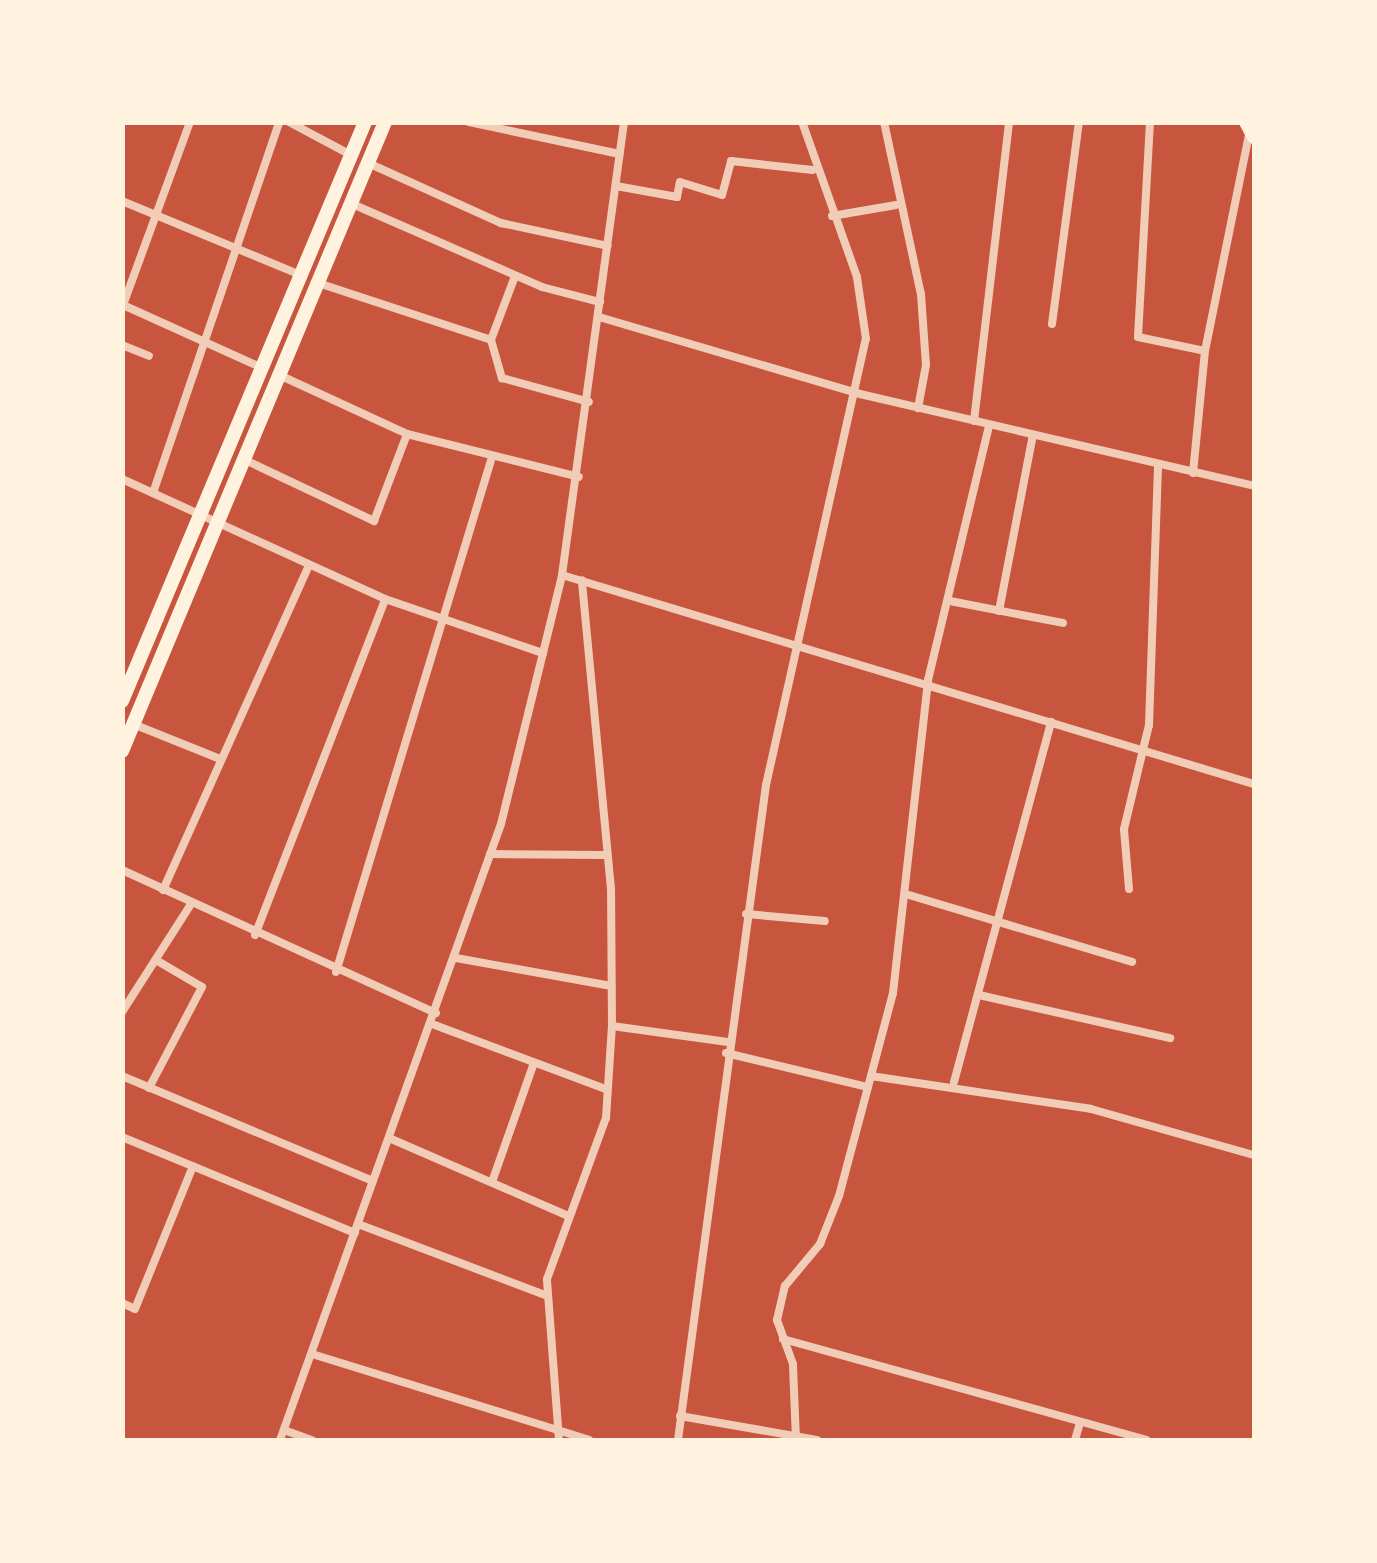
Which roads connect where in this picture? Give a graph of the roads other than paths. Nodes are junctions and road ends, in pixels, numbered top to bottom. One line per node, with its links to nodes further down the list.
1 (190, 122): 22 (street)
2 (279, 122): 24 (street)
3 (289, 122): 15 (street)
4 (365, 122): 15 (highway)
5 (386, 122): 16 (highway)
6 (469, 122): 14 (street)
7 (624, 122): 14 (street)
8 (802, 122): 17 (street)
9 (884, 122): 21 (street)
10 (1009, 122): 43 (street)
11 (1079, 122): 32 (street)
12 (1150, 122): 36 (street)
13 (1250, 129): 36 (street)
14 (620, 154): 18 (street)
15 (351, 155): 26 (highway)
16 (368, 163): 20 (highway); 25 (street)
17 (813, 170): 18 (street); 23 (street)
18 (616, 186): 25 (street)
19 (122, 201): 22 (street)
20 (350, 204): 27 (street); 28 (highway)
21 (896, 205): 23 (street); 42 (street)
22 (156, 212): 24 (street); 29 (street)
23 (832, 216): 40 (street)
24 (237, 242): 26 (street); 33 (street)
25 (608, 246): 30 (street)
26 (298, 274): 38 (highway)
27 (515, 276): 30 (street); 34 (street)
28 (315, 282): 34 (street); 39 (highway)
29 (125, 293): 33 (street)
30 (600, 302): 31 (street)
31 (599, 316): 40 (street); 41 (street)
32 (1052, 324)
33 (203, 338): 38 (street); 54 (street)
34 (491, 340): 41 (street)
35 (122, 344): 37 (street)
36 (1205, 351): 50 (street)
37 (149, 356)
38 (260, 367): 55 (highway)
39 (277, 374): 45 (street); 48 (highway)
40 (860, 394): 42 (street); 65 (street)
41 (589, 402): 51 (street)
42 (918, 408): 43 (street)
43 (974, 421): 44 (street)
44 (989, 425): 46 (street); 61 (street)
45 (407, 434): 47 (street); 48 (street)
46 (1032, 435): 49 (street); 62 (street)
47 (492, 457): 51 (street); 63 (street)
48 (241, 458): 56 (highway)
49 (1158, 465): 50 (street); 71 (street)
50 (1192, 473): 53 (street)
51 (579, 476): 58 (street)
52 (122, 479): 54 (street)
53 (1254, 486)
54 (153, 493): 55 (street)
55 (196, 515): 56 (street); 68 (highway)
56 (212, 522): 57 (street); 70 (highway)
57 (309, 565): 60 (street); 73 (street)
58 (562, 575): 59 (street); 66 (street)
59 (582, 580): 65 (street); 76 (street)
60 (385, 599): 63 (street); 85 (street)
61 (950, 602): 62 (street); 67 (street)
62 (999, 611): 64 (street)
63 (446, 622): 66 (street); 89 (street)
64 (1063, 623)
65 (801, 643): 67 (street); 82 (street)
66 (542, 653): 75 (street)
67 (928, 680): 69 (street); 80 (street)
68 (122, 700)
69 (1051, 722): 71 (street); 84 (street)
70 (133, 724): 72 (highway); 73 (street)
71 (1142, 750): 74 (street); 78 (street)
72 (122, 751)
73 (220, 759): 79 (street)
74 (1254, 784)
75 (490, 854): 76 (street); 86 (street)
76 (604, 855): 90 (street)
77 (122, 870): 79 (street)
78 (1129, 889)
79 (163, 890): 81 (street)
80 (909, 895): 84 (street); 101 (street)
81 (192, 904): 85 (street); 87 (street)
82 (746, 914): 83 (street); 97 (street)
83 (826, 920)
84 (1000, 923): 88 (street); 91 (street)
85 (255, 936): 89 (street)
86 (456, 958): 90 (street); 93 (street)
87 (156, 960): 92 (street); 104 (street)
88 (1132, 962)
89 (336, 972): 93 (street)
90 (612, 986): 95 (street)
91 (978, 995): 96 (street); 102 (street)
92 (122, 1012)
93 (436, 1013): 94 (street)
94 (432, 1024): 99 (street); 107 (street)
95 (612, 1026): 97 (street); 105 (street)
96 (1170, 1038)
97 (728, 1042): 98 (street)
98 (726, 1054): 103 (street); 118 (street)
99 (534, 1063): 105 (street); 111 (street)
100 (122, 1076): 104 (street)
101 (871, 1076): 102 (street); 103 (street)
102 (954, 1082): 108 (street)
103 (868, 1087): 116 (street)
104 (148, 1088): 110 (street)
105 (606, 1089): 112 (street)
106 (122, 1137): 109 (street)
107 (388, 1138): 110 (street); 111 (street)
108 (1254, 1154)
109 (193, 1166): 113 (street); 115 (street)
110 (373, 1181): 113 (street)
111 (492, 1182): 112 (street)
112 (568, 1216): 114 (street)
113 (357, 1228): 114 (street); 117 (street)
114 (545, 1296): 121 (street)
115 (122, 1303)
116 (783, 1338): 119 (street); 122 (street)
117 (312, 1354): 120 (street); 121 (street)
118 (680, 1416): 122 (street); 126 (street)
119 (1079, 1426): 128 (street); 129 (street)
120 (284, 1430): 123 (street); 124 (street)
121 (561, 1436): 125 (street)
122 (796, 1438): 127 (street)
123 (280, 1440)
124 (312, 1440)
125 (589, 1440)
126 (678, 1440)
127 (816, 1440)
128 (1075, 1440)
129 (1146, 1440)

